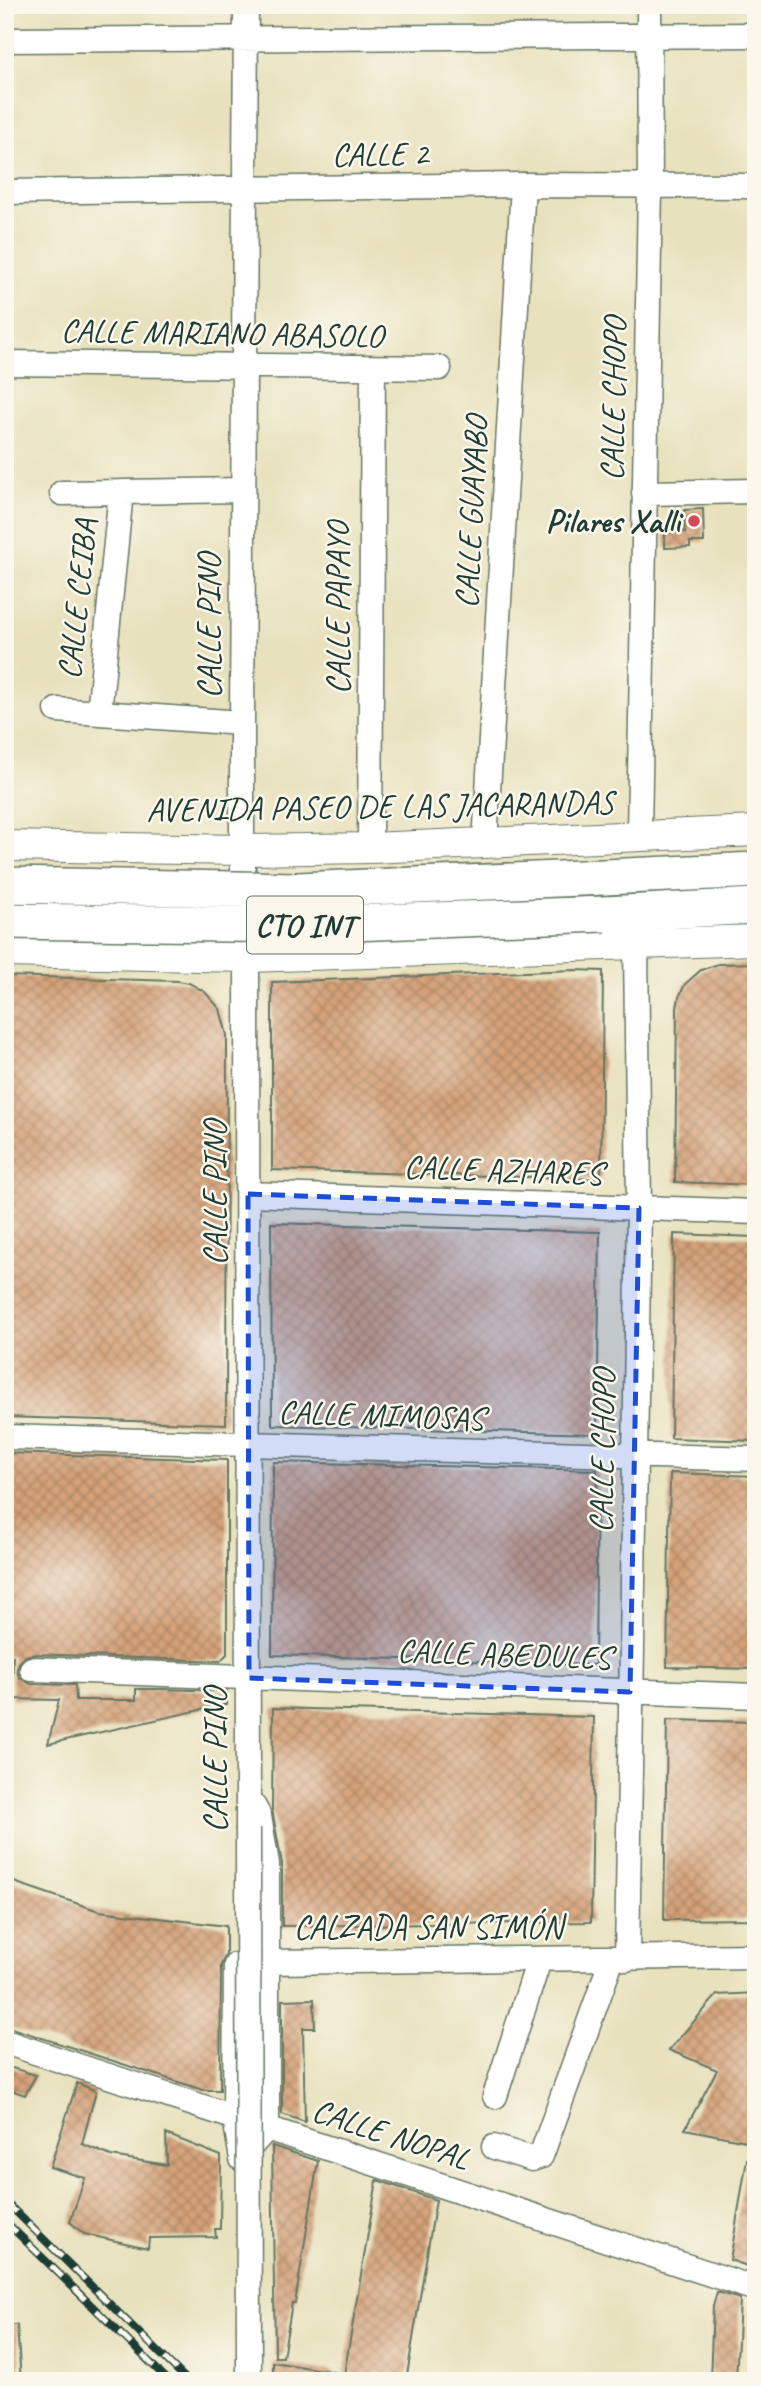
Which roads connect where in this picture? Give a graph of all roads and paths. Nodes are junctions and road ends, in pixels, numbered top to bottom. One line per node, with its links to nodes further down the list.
1 (246, 5): 5 (street, CALLE PINO)
2 (649, 5): 3 (street, CALLE CHOPO)
3 (650, 35): 4 (street); 5 (street); 8 (street, CALLE CHOPO)
4 (756, 35)
5 (245, 37): 6 (street); 10 (street, CALLE PINO)
6 (5, 40)
7 (523, 185): 8 (street, CALLE 2); 10 (street, CALLE 2); 26 (street, CALLE GUAYABO)
8 (650, 186): 9 (street, CALLE 2); 20 (street, CALLE CHOPO)
9 (756, 186)
10 (244, 189): 11 (street, CALLE 2); 13 (street, CALLE PINO)
11 (5, 192)
12 (5, 363): 13 (street, CALLE MARIANO ABASOLO)
13 (244, 367): 14 (street, CALLE MARIANO ABASOLO); 16 (street, CALLE PINO)
14 (373, 369): 15 (street, CALLE MARIANO ABASOLO); 29 (street, CALLE PAPAYO)
15 (439, 369)
16 (243, 490): 18 (street); 23 (street, CALLE PINO)
17 (756, 491): 20 (street)
18 (121, 492): 19 (street); 22 (street, CALLE CEIBA)
19 (62, 493)
20 (644, 493): 25 (street, CALLE CHOPO)
21 (57, 710): 22 (street)
22 (99, 713): 23 (street)
23 (242, 723): 30 (street, CALLE PINO)
24 (756, 831): 25 (main road, AVENIDA PASEO DE LAS JACARANDAS / CTO INT)
25 (639, 836): 26 (main road, AVENIDA PASEO DE LAS JACARANDAS / CTO INT)
26 (485, 843): 29 (main road, AVENIDA PASEO DE LAS JACARANDAS / CTO INT); 37 (main road)
27 (5, 846): 28 (main road, AVENIDA PASEO DE LAS JACARANDAS / CTO INT)
28 (99, 848): 30 (main road, AVENIDA PASEO DE LAS JACARANDAS / CTO INT); 39 (main road)
29 (370, 848): 30 (main road, AVENIDA PASEO DE LAS JACARANDAS / CTO INT)
30 (242, 850): 40 (street, CALLE PINO)
31 (756, 870): 32 (highway, CTO INT, bridge)
32 (5, 885)
33 (756, 906): 34 (highway, CTO INT, bridge)
34 (5, 921)
35 (756, 940): 36 (main road, CTO INT)
36 (636, 944): 37 (main road, CTO INT); 42 (street, CALLE CHOPO)
37 (498, 949): 40 (main road, CTO INT)
38 (5, 952): 39 (main road, CTO INT)
39 (100, 954): 40 (main road, CTO INT)
40 (248, 957): 41 (street, CALLE PINO)
41 (248, 1194): 42 (street, CALLE AZHARES); 45 (street, CALLE PINO)
42 (639, 1208): 43 (street, CALLE AZHARES); 46 (street, CALLE CHOPO)
43 (756, 1212)
44 (5, 1437): 45 (street, CALLE MIMOSAS)
45 (248, 1445): 46 (street, CALLE MIMOSAS); 49 (street, CALLE PINO)
46 (636, 1455): 47 (street, CALLE MIMOSAS); 50 (street, CALLE CHOPO)
47 (756, 1459)
48 (32, 1669): 49 (street, CALLE ABEDULES)
49 (249, 1678): 50 (street, CALLE ABEDULES); 52 (street, CALLE PINO)
50 (630, 1692): 51 (street, CALLE ABEDULES); 54 (street, CALLE CHOPO)
51 (756, 1696)
52 (250, 1801): 56 (street); 59 (street); 65 (street, CALLE PINO, bridge)
53 (756, 1956): 54 (street, CALZADA SAN SIMÓN)
54 (620, 1959): 55 (street, CALZADA SAN SIMÓN); 61 (street, CALLE CHOPO)
55 (539, 1960): 56 (street, CALZADA SAN SIMÓN); 58 (street)
56 (268, 1962): 60 (street, CALZADA SAN SIMÓN)
57 (5, 2042): 59 (street, CALLE NOPAL)
58 (495, 2096)
59 (234, 2118): 60 (street, CALLE NOPAL); 62 (street)
60 (267, 2128): 62 (street); 63 (street, CALLE NOPAL)
61 (494, 2147)
62 (243, 2156): 64 (street)
63 (756, 2289)
64 (241, 2381)
65 (249, 2381)

